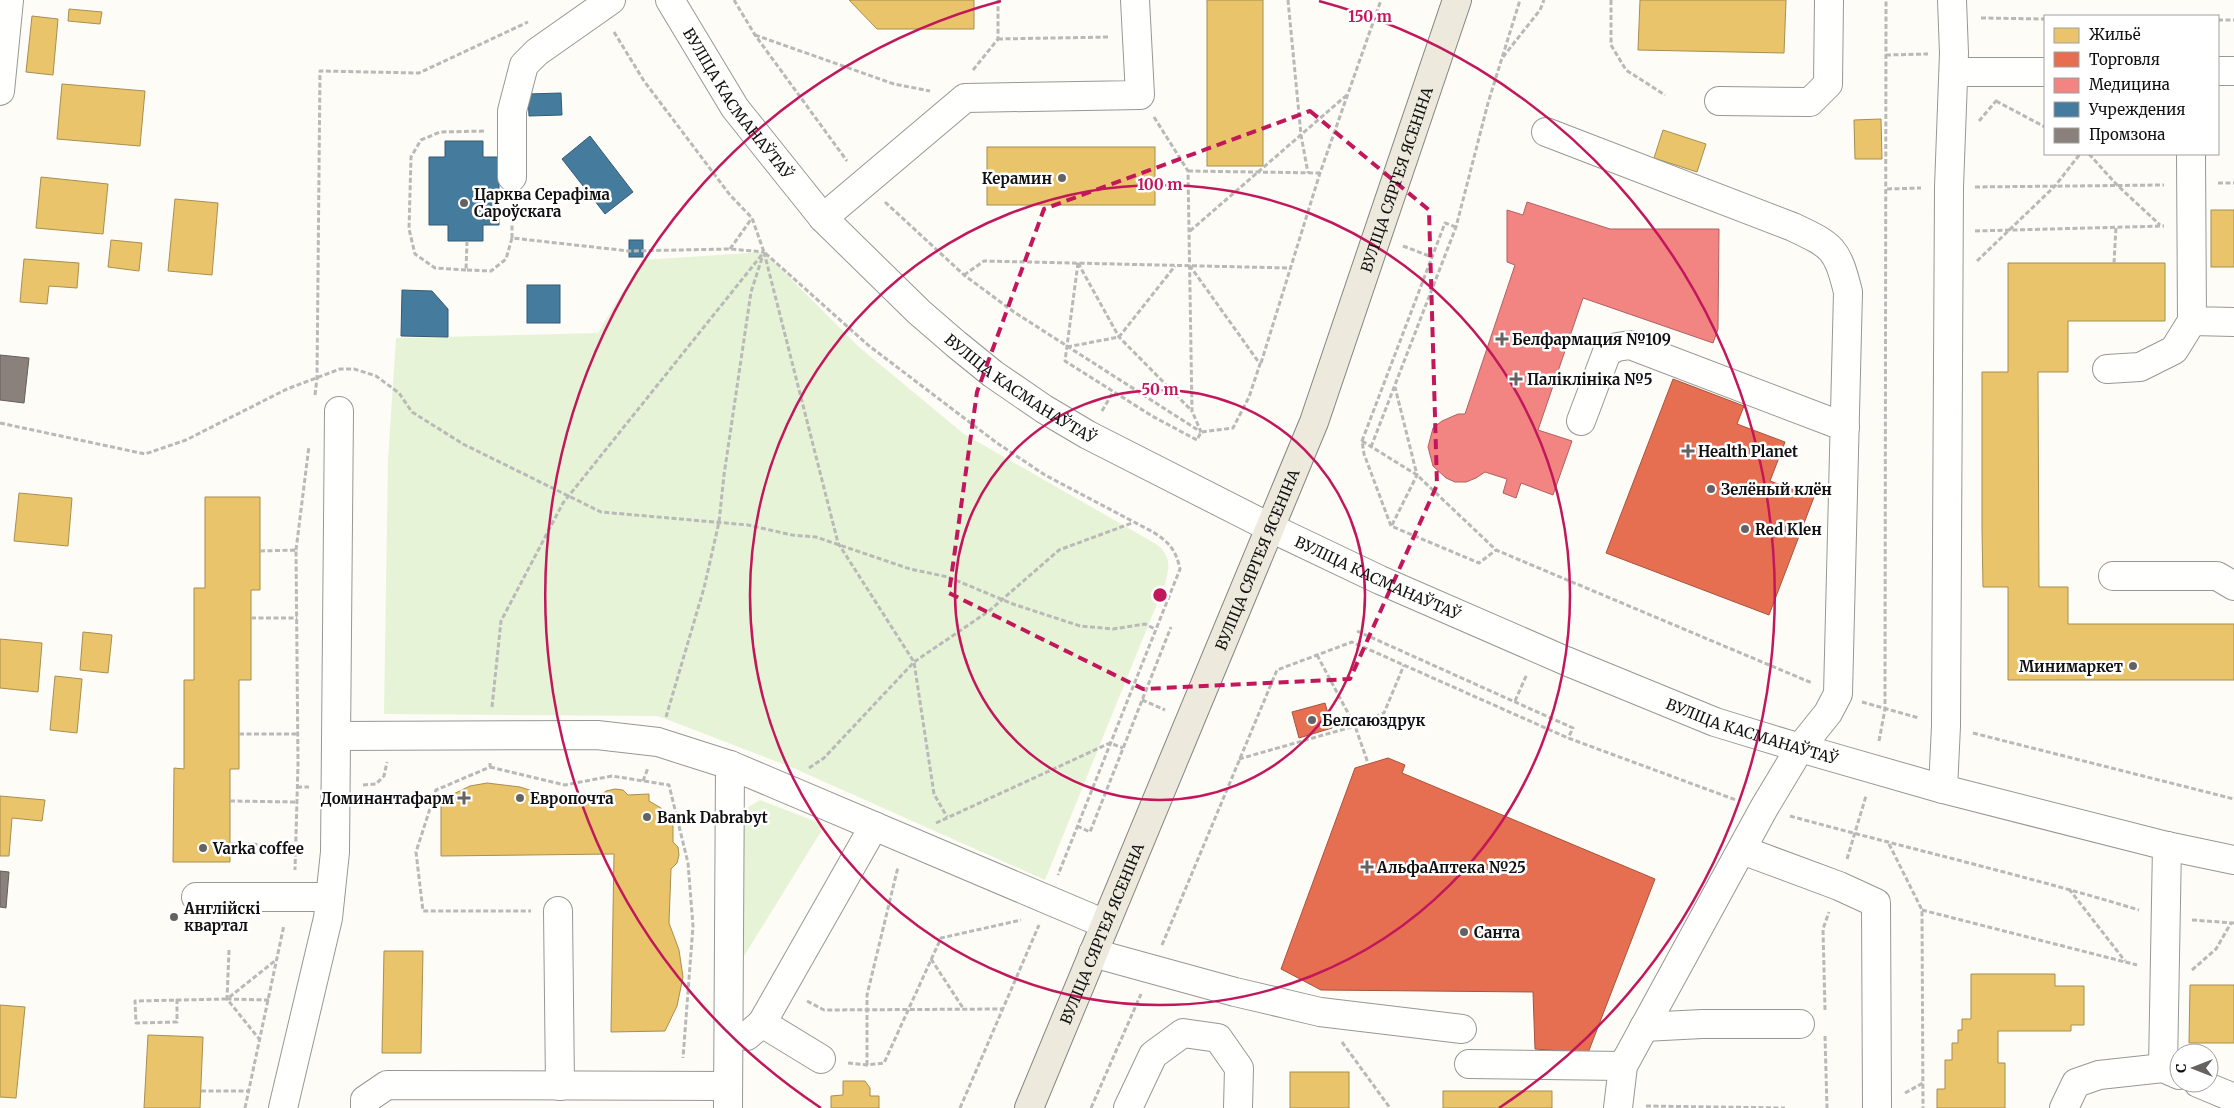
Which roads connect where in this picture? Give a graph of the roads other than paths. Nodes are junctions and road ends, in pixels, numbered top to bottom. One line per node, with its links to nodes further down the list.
1 (9, 0): 12 (street)
2 (670, 0): 17 (street, ВУЛІЦА КАСМАНАЎТАЎ)
3 (1135, 0): 17 (street)
4 (1457, 0): 24 (main road, ВУЛІЦА СЯРГЕЯ ЯСЕНІНА)
5 (1829, 0): 13 (street)
6 (605, 4): 16 (street)
7 (1953, 9): 8 (street)
8 (1954, 63): 11 (street); 30 (street)
9 (2219, 71): 10 (street)
10 (2234, 71)
11 (2044, 72)
12 (0, 91)
13 (1719, 101)
14 (1546, 132): 23 (street)
15 (2191, 155): 18 (street)
16 (512, 177)
17 (823, 218): 24 (street, ВУЛІЦА КАСМАНАЎТАЎ)
18 (2192, 321): 19 (street); 20 (street)
19 (2234, 322)
20 (2107, 368)
21 (339, 411): 27 (street)
22 (1581, 421): 23 (street)
23 (1845, 427): 28 (street)
24 (1271, 528): 28 (street, ВУЛІЦА КАСМАНАЎТАЎ); 38 (main road, ВУЛІЦА СЯРГЕЯ ЯСЕНІНА)
25 (2113, 576): 26 (street)
26 (2234, 586)
27 (337, 736): 29 (street); 36 (street)
28 (1800, 748): 30 (street, ВУЛІЦА КАСМАНАЎТАЎ); 33 (street)
29 (730, 766): 31 (street); 45 (street)
30 (1943, 789): 32 (street, ВУЛІЦА КАСМАНАЎТАЎ)
31 (874, 826): 38 (street); 40 (street)
32 (2167, 846): 34 (street, ВУЛІЦА КАСМАНАЎТАЎ); 44 (street)
33 (1742, 850): 42 (street); 60 (street)
34 (2234, 860)
35 (196, 897): 36 (street)
36 (330, 897): 55 (street)
37 (558, 911): 50 (street)
38 (1105, 924): 39 (main road, ВУЛІЦА СЯРГЕЯ ЯСЕНІНА)
39 (1093, 953): 43 (street); 57 (main road, ВУЛІЦА СЯРГЕЯ ЯСЕНІНА)
40 (762, 1024): 45 (street); 46 (street)
41 (1800, 1024): 42 (street)
42 (1644, 1027): 48 (street)
43 (1462, 1029)
44 (2169, 1044)
45 (728, 1050): 52 (street)
46 (821, 1059)
47 (1468, 1064): 48 (street)
48 (1623, 1066): 54 (street)
49 (2169, 1072): 61 (street)
50 (560, 1086): 52 (street); 56 (street)
51 (2219, 1092): 53 (street)
52 (728, 1097)
53 (2234, 1098)
54 (1618, 1107)
55 (283, 1108)
56 (365, 1108)
57 (1029, 1108)
58 (1128, 1108): 59 (street)
59 (1238, 1108)
60 (1877, 1108)
61 (2064, 1108)

